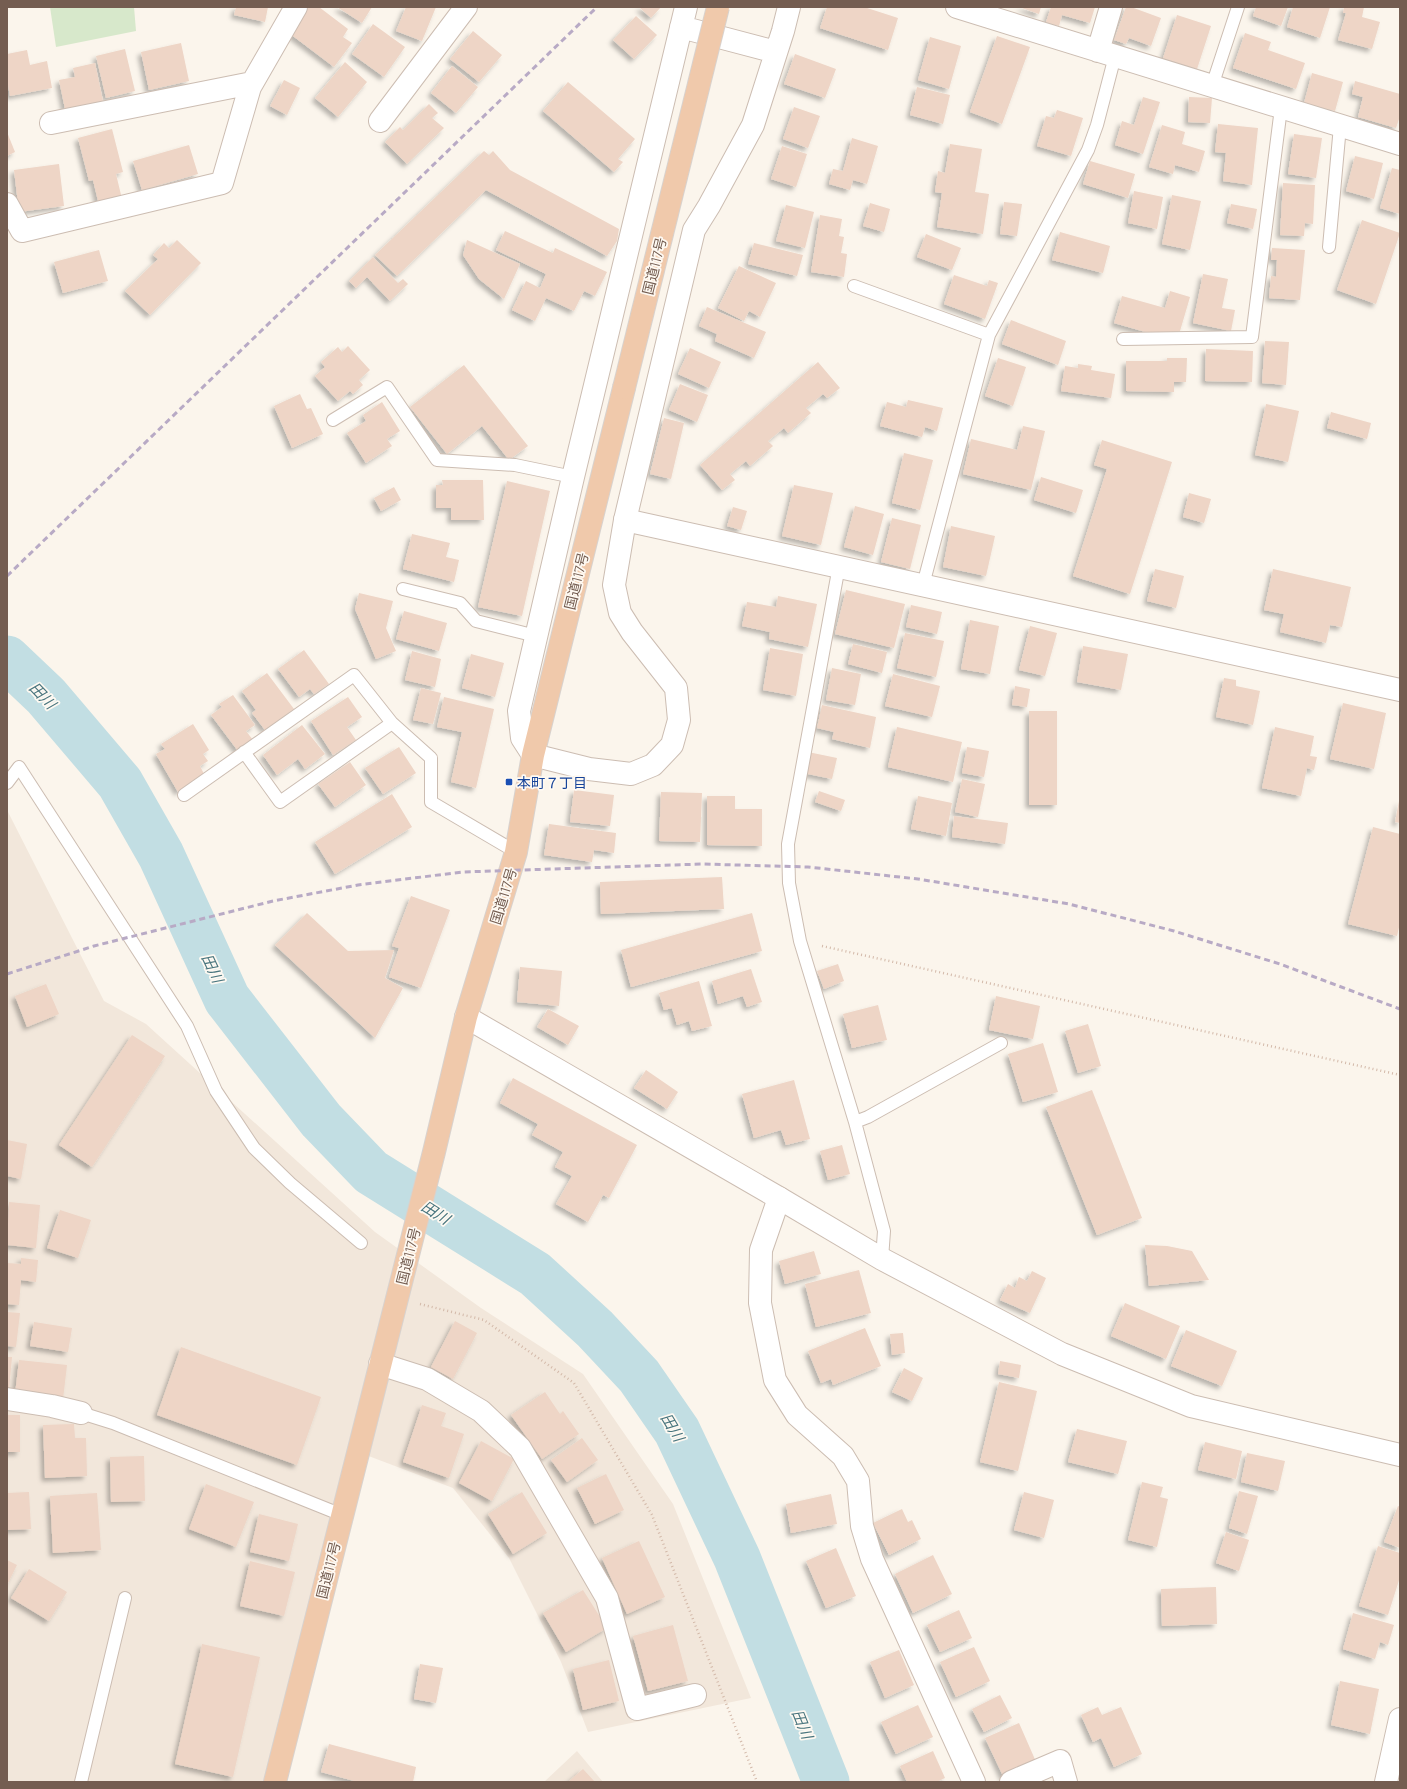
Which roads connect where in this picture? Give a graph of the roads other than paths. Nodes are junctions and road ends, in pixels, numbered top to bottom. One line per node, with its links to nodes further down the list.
1 (296, 7): 11 (street)
2 (466, 7): 14 (street)
3 (718, 7): 33 (highway, 国道117号, bridge)
4 (789, 7): 9 (street)
5 (957, 7): 10 (street)
6 (1111, 7): 10 (street)
7 (1238, 7): 12 (lane)
8 (683, 17): 9 (street); 24 (street)
9 (776, 52): 25 (street)
10 (1106, 53): 12 (street); 21 (lane)
11 (252, 83): 15 (street); 18 (street)
12 (1212, 86): 13 (street)
13 (1281, 108): 16 (street); 22 (lane)
14 (380, 121)
15 (51, 123)
16 (1340, 126): 17 (street); 19 (lane)
17 (1400, 144)
18 (7, 204)
19 (1329, 247)
20 (854, 286): 21 (lane)
21 (989, 335): 27 (lane)
22 (1123, 339)
23 (333, 420): 24 (lane)
24 (573, 476): 29 (street)
25 (625, 520): 26 (street); 33 (street)
26 (839, 566): 27 (street); 39 (lane)
27 (923, 585): 30 (street)
28 (403, 589): 29 (lane)
29 (536, 636): 33 (street)
30 (1400, 690)
31 (392, 723): 32 (lane); 32 (lane); 36 (lane)
32 (244, 752): 35 (lane)
33 (533, 755): 36 (highway, 国道117号)
34 (7, 783): 41 (lane)
35 (184, 795)
36 (516, 852): 37 (highway, 国道117号)
37 (466, 1016): 40 (street); 43 (highway, 国道117号)
38 (1001, 1043): 39 (lane)
39 (855, 1122): 42 (lane)
40 (779, 1198): 42 (street); 53 (street)
41 (361, 1243)
42 (882, 1259): 46 (street)
43 (380, 1364): 47 (highway, 国道117号); 49 (street)
44 (7, 1399): 45 (street)
45 (82, 1413): 47 (lane)
46 (1400, 1455)
47 (342, 1515): 52 (highway, 国道117号)
48 (125, 1598): 51 (lane)
49 (695, 1695)
50 (1400, 1719): 56 (street)
51 (80, 1782)
52 (275, 1782)
53 (974, 1782)
54 (1011, 1782): 55 (street)
55 (1066, 1782)
56 (1386, 1782)

